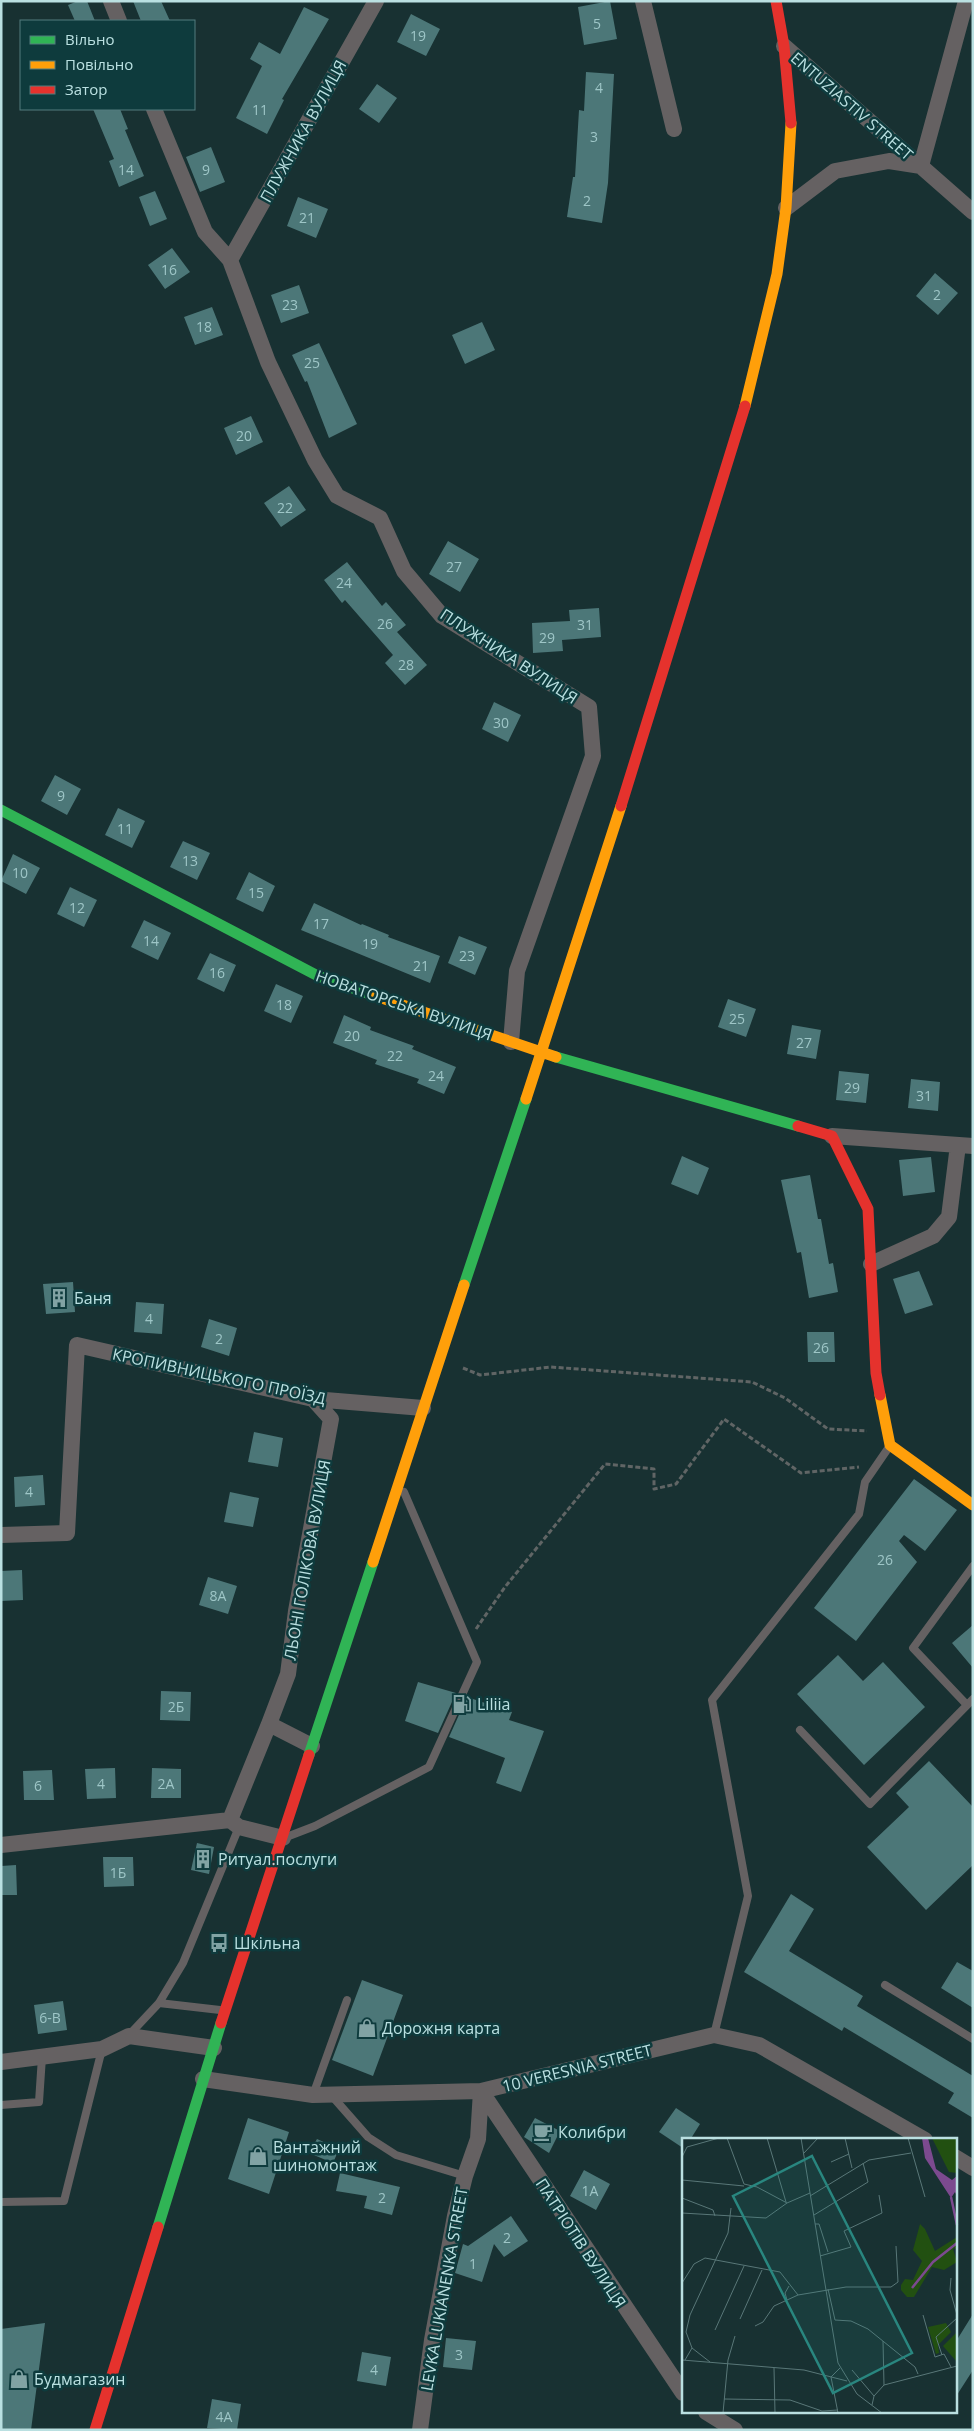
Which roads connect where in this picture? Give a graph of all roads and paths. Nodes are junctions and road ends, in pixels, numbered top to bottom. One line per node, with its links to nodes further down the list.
1 (111, 1): 6 (street)
2 (376, 1): 13 (street, ПЛУЖНИКА ВУЛИЦЯ)
3 (643, 1): 9 (street)
4 (776, 1): 7 (main road)
5 (966, 1): 10 (street)
6 (119, 20)
7 (784, 46): 10 (street, ENTUZIASTIV STREET); 11 (main road)
8 (154, 110): 13 (street, ПЛУЖНИКА ВУЛИЦЯ)
9 (674, 129)
10 (921, 166): 11 (street, ENTUZIASTIV STREET); 12 (street, ENTUZIASTIV STREET)
11 (786, 208): 16 (main road)
12 (973, 212)
13 (230, 260): 15 (street, ПЛУЖНИКА ВУЛИЦЯ)
14 (1, 810): 15 (main road, НОВАТОРСЬКА ВУЛИЦЯ)
15 (510, 1042): 16 (main road, НОВАТОРСЬКА ВУЛИЦЯ)
16 (542, 1053): 17 (main road, НОВАТОРСЬКА ВУЛИЦЯ); 22 (main road)
17 (832, 1136): 18 (street, НОВАТОРСЬКА ВУЛИЦЯ); 19 (main road)
18 (965, 1146): 19 (street, НОВАТОРСЬКА ВУЛИЦЯ)
19 (871, 1264): 23 (main road)
20 (464, 1368): 23 (path)
21 (314, 1399): 22 (street, КРОПИВНИЦЬКОГО ПРОЇЗД); 28 (street, КРОПИВНИЦЬКОГО ПРОЇЗД); 32 (street, ЛЬОНІ ГОЛІКОВА ВУЛИЦЯ)
22 (423, 1408): 26 (main road)
23 (887, 1431): 24 (main road)
24 (890, 1445): 25 (lane); 27 (main road)
25 (876, 1465): 30 (path); 42 (lane)
26 (399, 1481): 30 (lane); 34 (main road)
27 (973, 1505)
28 (1, 1535)
29 (973, 1566): 31 (lane)
30 (468, 1642): 36 (lane)
31 (970, 1702): 33 (lane)
32 (269, 1724): 34 (street); 35 (street, ЛЬОНІ ГОЛІКОВА ВУЛИЦЯ)
33 (800, 1730)
34 (312, 1746): 36 (main road)
35 (235, 1823): 36 (street); 37 (street); 40 (lane)
36 (282, 1838): 41 (main road)
37 (1, 1845)
38 (885, 1985): 44 (lane)
39 (347, 2000): 51 (lane)
40 (160, 2003): 41 (lane); 43 (lane)
41 (225, 2011): 45 (main road)
42 (714, 2035): 50 (street, 10 VERESNIA STREET); 54 (street, 10 VERESNIA STREET)
43 (129, 2036): 45 (street); 46 (street)
44 (973, 2039)
45 (214, 2048): 49 (main road)
46 (102, 2049): 47 (street); 58 (lane)
47 (42, 2057): 48 (street); 53 (lane)
48 (1, 2062)
49 (203, 2079): 51 (street, 10 VERESNIA STREET); 61 (main road)
50 (481, 2091): 52 (street, 10 VERESNIA STREET); 57 (street, LEVKA LUKIANENKA STREET); 59 (street, ПАТРІОТІВ ВУЛИЦЯ)
51 (312, 2095): 52 (street, 10 VERESNIA STREET)
52 (331, 2095): 57 (lane)
53 (1, 2106)
54 (922, 2138)
55 (956, 2158): 56 (street)
56 (973, 2168)
57 (465, 2176): 62 (street, LEVKA LUKIANENKA STREET)
58 (1, 2202)
59 (682, 2392)
60 (709, 2414): 63 (street)
61 (95, 2430)
62 (420, 2430)
63 (735, 2430)

